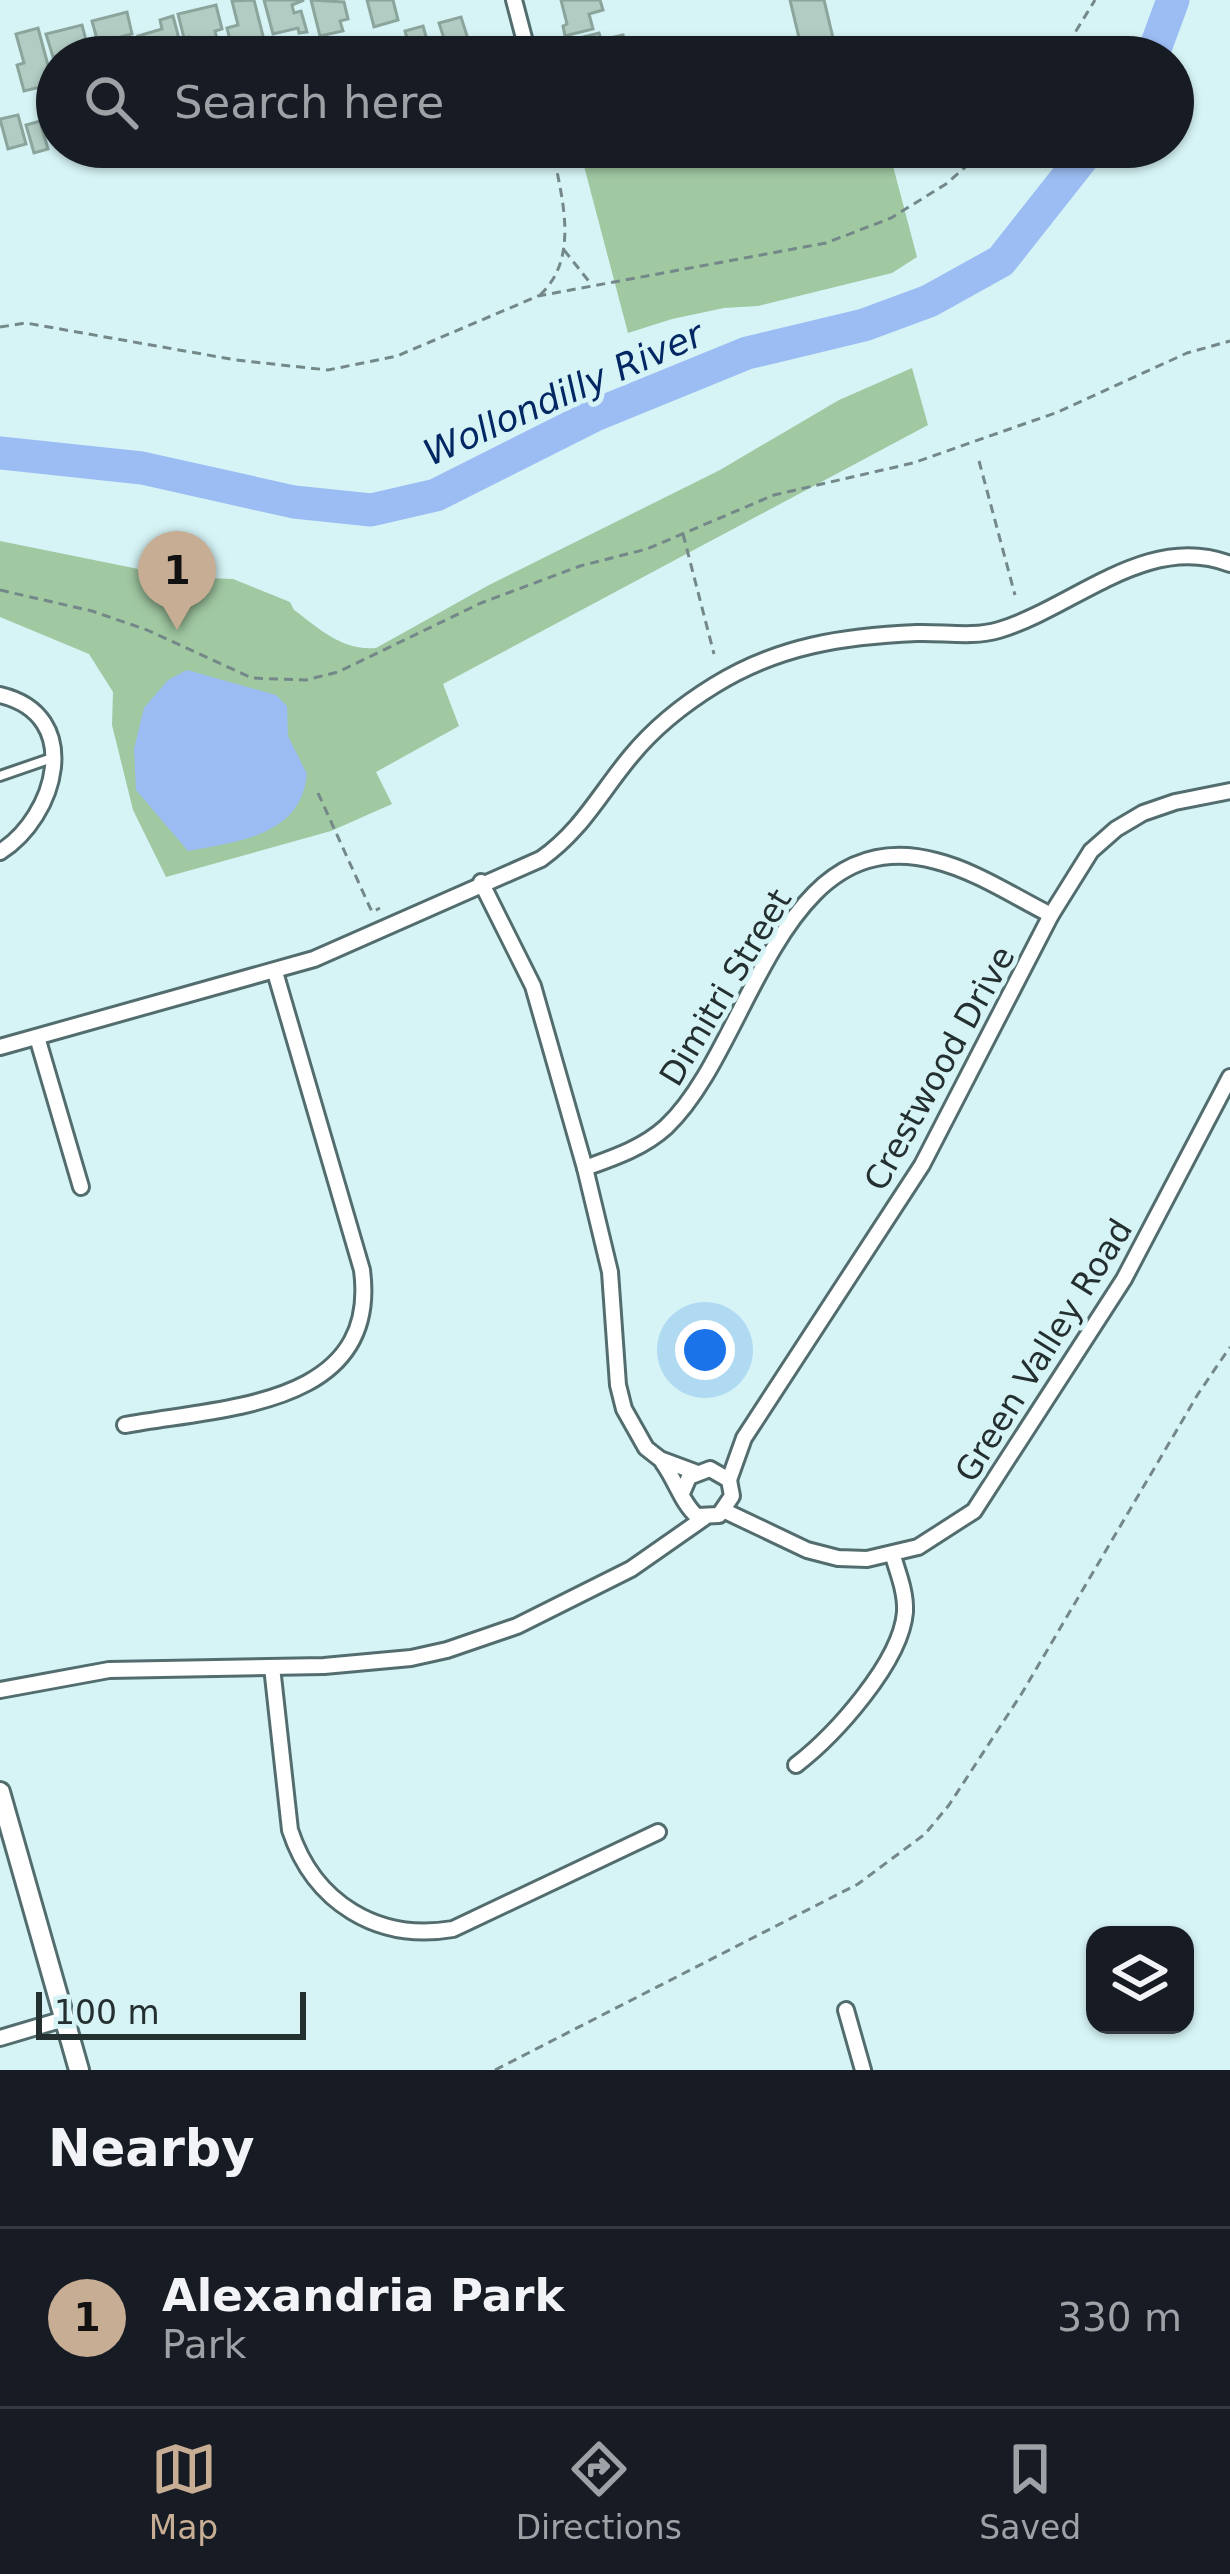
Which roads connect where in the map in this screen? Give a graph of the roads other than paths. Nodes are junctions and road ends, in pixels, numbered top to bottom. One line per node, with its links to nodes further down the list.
1 (514, 0): 2 (street)
2 (523, 36)
3 (1230, 564): 9 (street)
4 (0, 695): 5 (street)
5 (53, 758): 6 (lane); 8 (street)
6 (0, 776)
7 (1230, 791): 10 (street, Crestwood Drive)
8 (0, 852)
9 (481, 883): 11 (street); 15 (street)
10 (1052, 915): 15 (street, Dimitri Street); 18 (street, Crestwood Drive)
11 (275, 972): 12 (street); 17 (street)
12 (37, 1037): 13 (street); 16 (street)
13 (0, 1047)
14 (1230, 1077): 26 (street, Green Valley Road)
15 (585, 1168): 19 (street)
16 (81, 1187)
17 (125, 1425)
18 (744, 1438): 20 (street, Crestwood Drive); 22 (street, Crestwood Drive)
19 (660, 1459): 21 (street); 23 (street)
20 (714, 1470): 21 (street); 22 (street, Green Valley Road)
21 (695, 1472): 23 (street)
22 (729, 1496): 24 (street); 26 (street, Green Valley Road)
23 (685, 1498): 24 (street); 25 (street)
24 (704, 1518): 25 (street)
25 (655, 1553): 27 (street)
26 (893, 1556): 29 (street)
27 (272, 1667): 28 (street); 31 (street)
28 (0, 1690)
29 (796, 1765)
30 (0, 1792): 33 (street)
31 (658, 1832)
32 (846, 2010): 36 (street)
33 (64, 2019): 34 (street); 35 (street)
34 (0, 2038)
35 (79, 2070)
36 (863, 2070)

